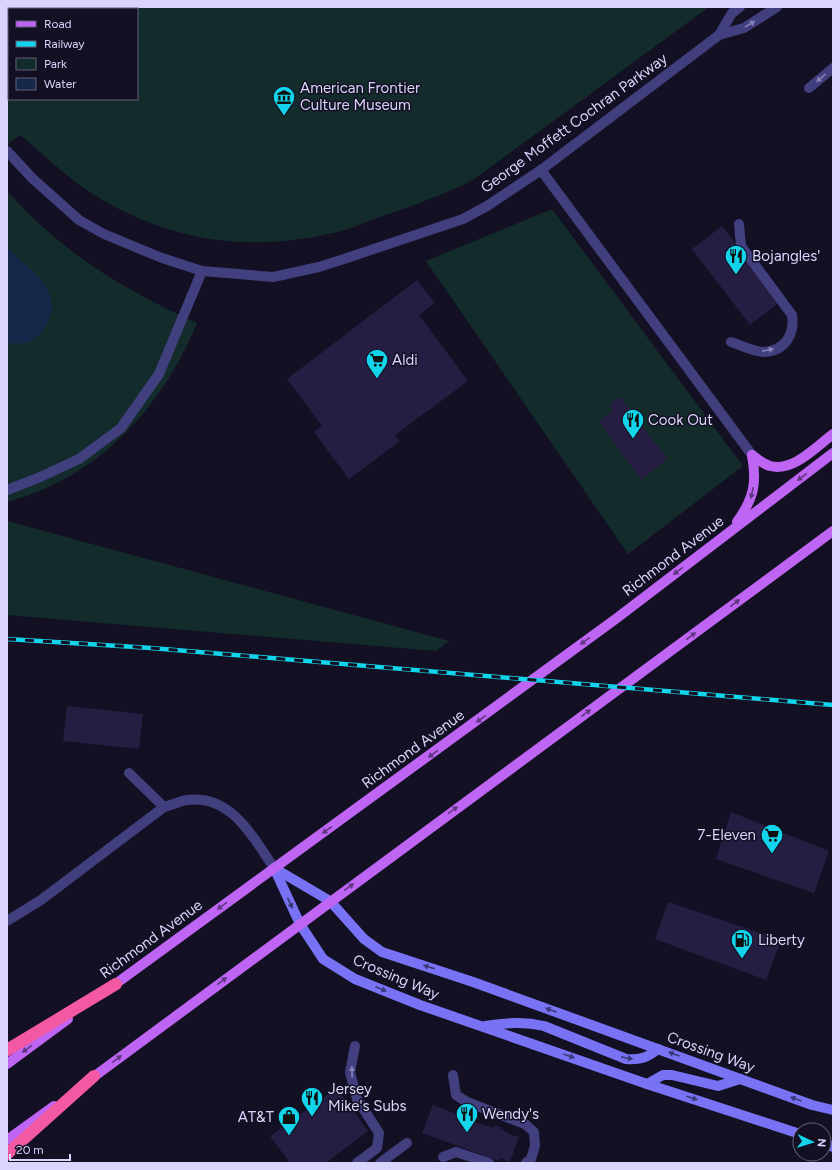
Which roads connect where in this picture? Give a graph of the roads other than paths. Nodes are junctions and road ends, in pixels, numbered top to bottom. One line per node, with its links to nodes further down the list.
1 (740, 7): 3 (street, George Moffett Cochran Parkway)
2 (777, 7): 3 (street, George Moffett Cochran Parkway, one-way to 2)
3 (719, 35): 7 (street, George Moffett Cochran Parkway)
4 (833, 68): 5 (street, one-way to 5)
5 (809, 88)
6 (7, 151): 9 (street, George Moffett Cochran Parkway)
7 (541, 170): 9 (street, George Moffett Cochran Parkway); 13 (street)
8 (739, 224): 10 (street, one-way to 8)
9 (202, 271): 14 (street)
10 (731, 342)
11 (833, 434): 13 (main road)
12 (833, 453): 15 (main road, Richmond Avenue, one-way to 15)
13 (752, 455): 15 (main road, one-way to 15)
14 (7, 490)
15 (732, 530): 19 (main road, Richmond Avenue, one-way to 19)
16 (833, 531): 20 (main road, one-way to 16)
17 (129, 773): 18 (street)
18 (164, 807): 19 (street); 21 (street)
19 (274, 868): 20 (street, Crossing Way); 22 (street, Crossing Way, one-way to 22); 23 (main road, Richmond Avenue, one-way to 23)
20 (330, 901): 22 (main road); 26 (street, Crossing Way, one-way to 20)
21 (7, 921)
22 (300, 924): 24 (street, Crossing Way, one-way to 24); 30 (main road, one-way to 22)
23 (116, 984): 27 (highway); 28 (main road, Richmond Avenue, one-way to 28)
24 (483, 1026): 26 (street, one-way to 26); 32 (street, Crossing Way, one-way to 32)
25 (355, 1046): 39 (street, one-way to 25)
26 (658, 1049): 31 (street, Crossing Way, one-way to 26)
27 (7, 1050)
28 (7, 1064)
29 (453, 1075): 42 (street)
30 (94, 1076): 35 (main road); 37 (highway)
31 (740, 1079): 32 (street); 33 (street, Crossing Way, one-way to 31)
32 (647, 1084): 34 (street, Crossing Way, one-way to 34)
33 (833, 1110)
34 (792, 1131)
35 (7, 1140)
36 (407, 1143): 40 (street)
37 (7, 1154)
38 (443, 1157): 41 (street)
39 (357, 1163)
40 (380, 1163)
41 (489, 1163)
42 (526, 1163)

